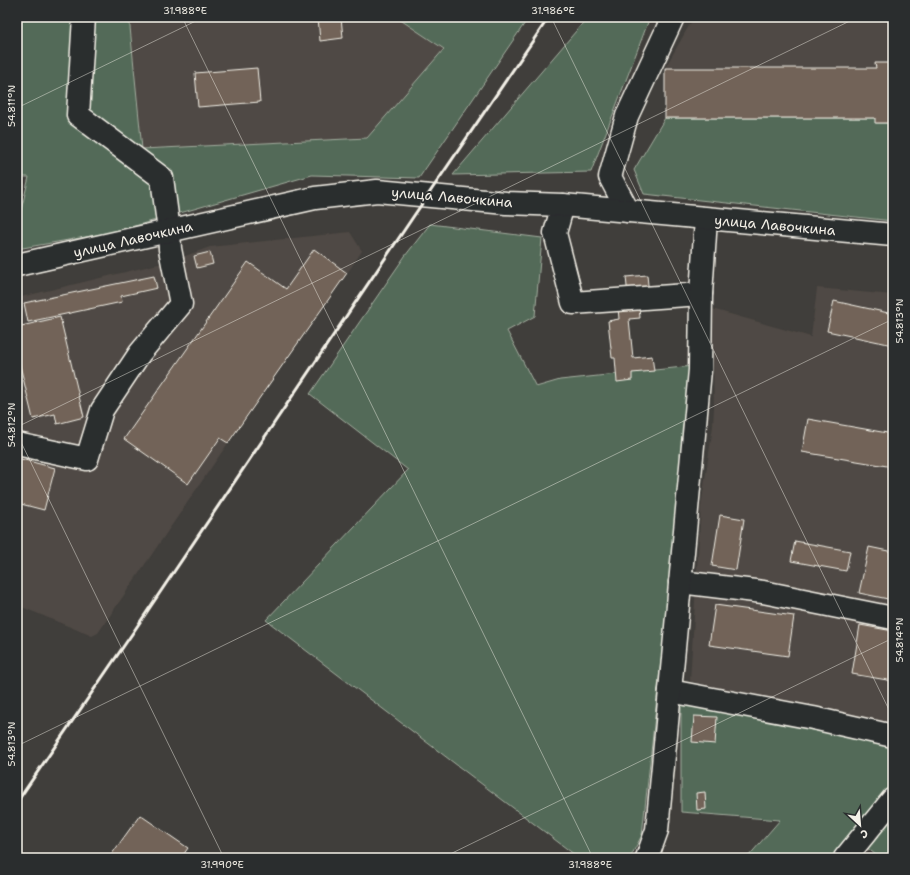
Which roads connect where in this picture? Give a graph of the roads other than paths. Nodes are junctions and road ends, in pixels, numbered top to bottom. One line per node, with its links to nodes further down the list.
1 (84, 17): 6 (street)
2 (674, 17): 4 (street)
3 (563, 205): 4 (street, улица Лавочкина); 6 (street, улица Лавочкина); 9 (street)
4 (628, 211): 5 (street, улица Лавочкина)
5 (706, 219): 7 (street, улица Лавочкина); 9 (street)
6 (169, 231): 8 (street, улица Лавочкина); 10 (street)
7 (893, 235)
8 (17, 265)
9 (701, 294): 11 (street)
10 (17, 444)
11 (680, 582): 12 (street); 13 (street)
12 (893, 618)
13 (670, 691): 14 (street); 17 (street)
14 (893, 736)
15 (893, 799): 16 (street)
16 (853, 855)
17 (647, 858)

